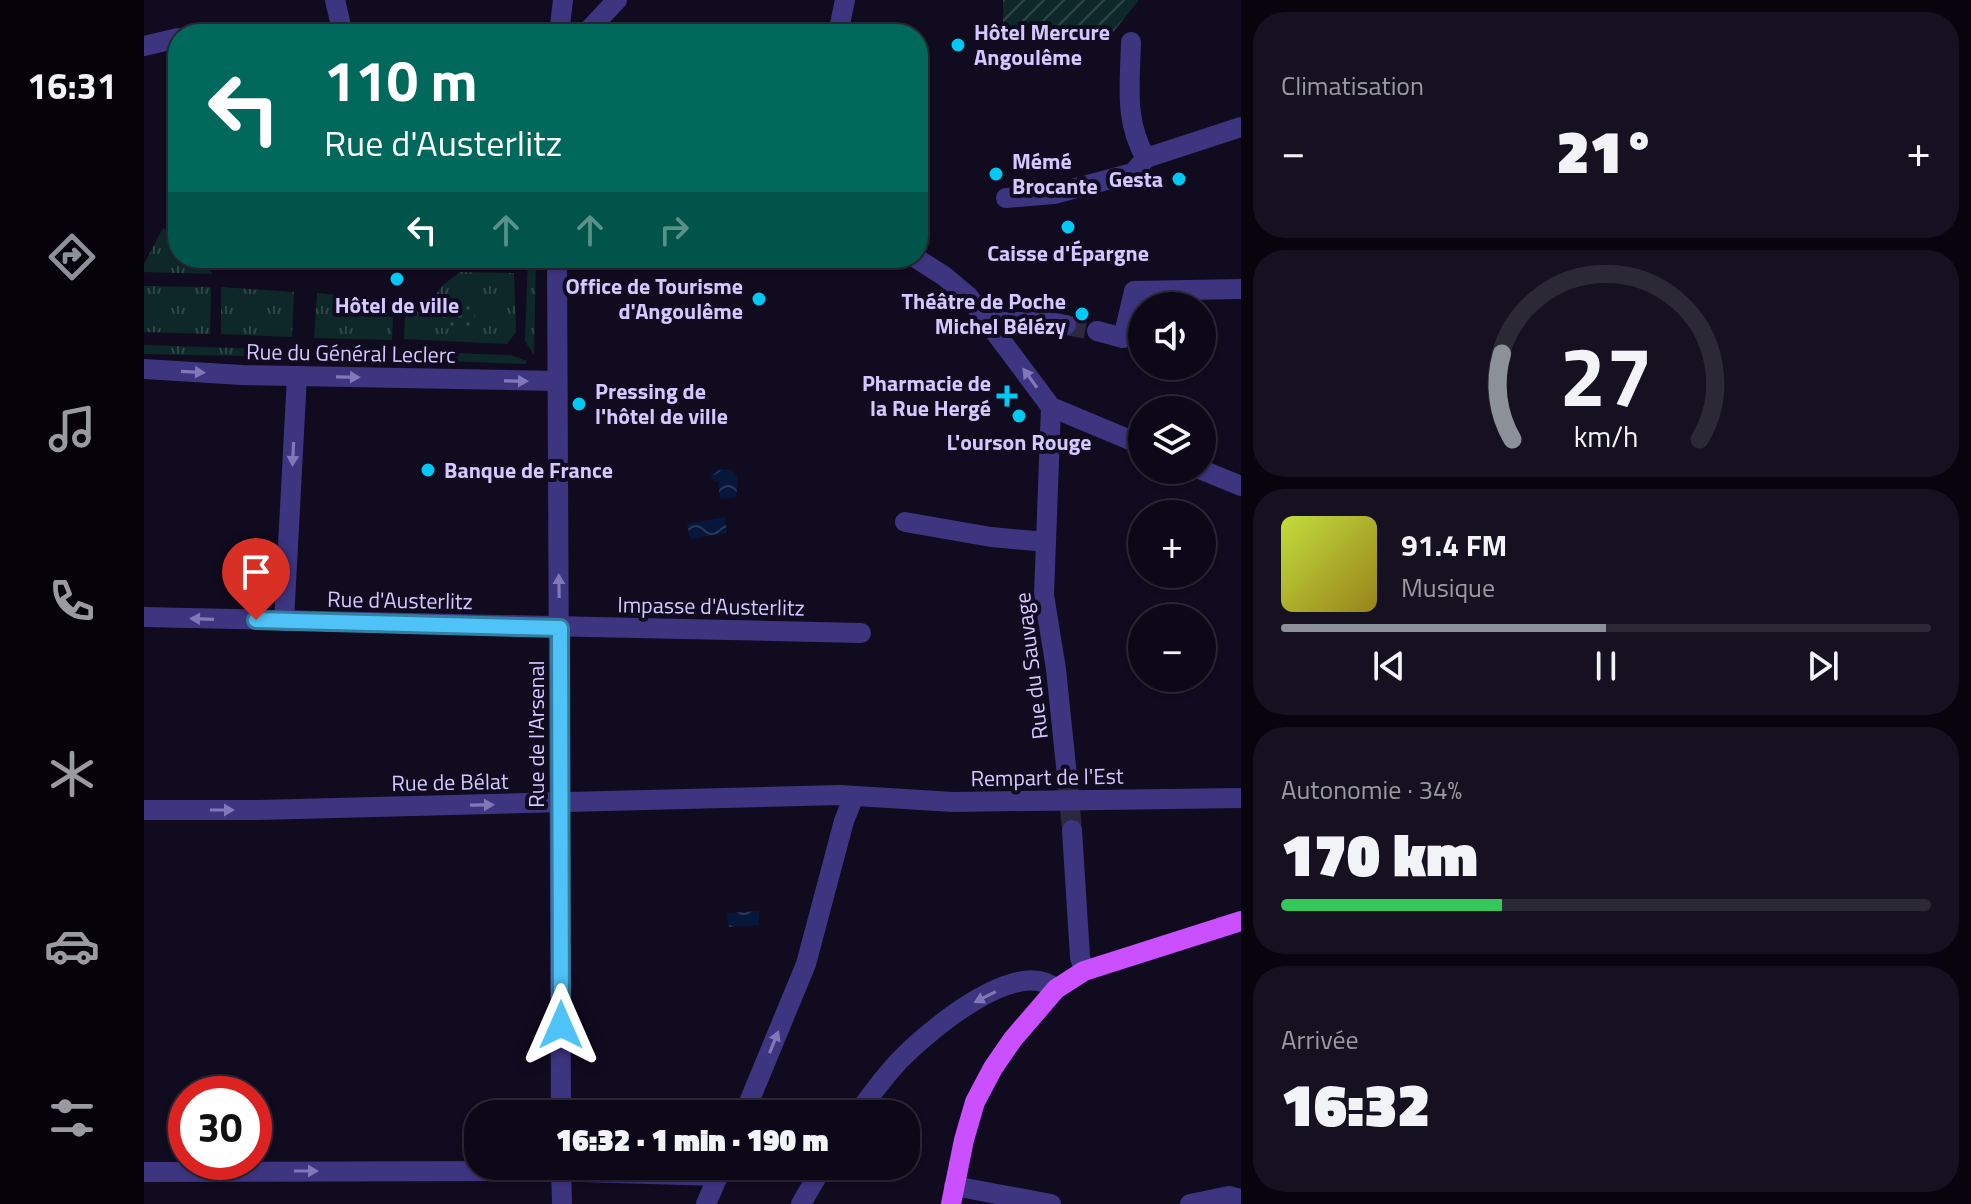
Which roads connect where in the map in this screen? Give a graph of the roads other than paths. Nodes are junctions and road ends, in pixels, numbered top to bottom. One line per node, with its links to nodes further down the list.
1 (335, 0): 5 (street)
2 (563, 0): 6 (street)
3 (617, 0): 7 (street)
4 (845, 0): 8 (street)
5 (341, 24)
6 (560, 24)
7 (594, 24)
8 (840, 24)
9 (168, 40): 11 (street)
10 (1131, 42): 13 (street)
11 (144, 46)
12 (1241, 127): 13 (street)
13 (1146, 158): 14 (street)
14 (1006, 198)
15 (928, 266): 18 (street)
16 (557, 268): 23 (street, Rue de l'Arsenal)
17 (1241, 289): 20 (street)
18 (988, 322): 19 (street); 24 (street, one-way to 18)
19 (1066, 325)
20 (1097, 331)
21 (144, 369): 22 (street, Rue du Général Leclerc, one-way to 22)
22 (297, 376): 23 (street, Rue du Général Leclerc, one-way to 23); 31 (street, one-way to 31)
23 (557, 381): 32 (street, Rue de l'Arsenal, one-way to 23)
24 (1051, 407): 25 (street); 29 (street, Rue du Sauvage)
25 (1128, 439)
26 (1216, 476): 27 (street)
27 (1241, 486)
28 (905, 522): 29 (street)
29 (1046, 542): 34 (street, Rue du Sauvage)
30 (144, 617): 31 (street, Rue d'Austerlitz, one-way to 30)
31 (284, 621): 32 (street, Rue d'Austerlitz)
32 (560, 628): 33 (street, Impasse d'Austerlitz); 37 (street, Rue de l'Arsenal)
33 (861, 633)
34 (1067, 776)
35 (854, 796): 36 (street, Rempart de l'Est); 37 (street, Rue de Bélat); 44 (street, one-way to 35)
36 (1241, 798)
37 (560, 804): 38 (street, Rue de Bélat, one-way to 37); 43 (street, Rue de l'Arsenal)
38 (144, 810)
39 (1072, 830): 41 (street)
40 (1241, 921): 41 (main road)
41 (1084, 971): 42 (main road)
42 (1056, 989): 45 (street, one-way to 45); 51 (main road)
43 (561, 1100)
44 (750, 1100)
45 (868, 1100)
46 (464, 1169): 47 (street, one-way to 46)
47 (144, 1172)
48 (561, 1180): 53 (street)
49 (717, 1180): 54 (street)
50 (815, 1180): 55 (street)
51 (952, 1195): 56 (street)
52 (1241, 1198): 57 (street)
53 (562, 1204)
54 (706, 1204)
55 (801, 1204)
56 (1051, 1204)
57 (1190, 1204)

